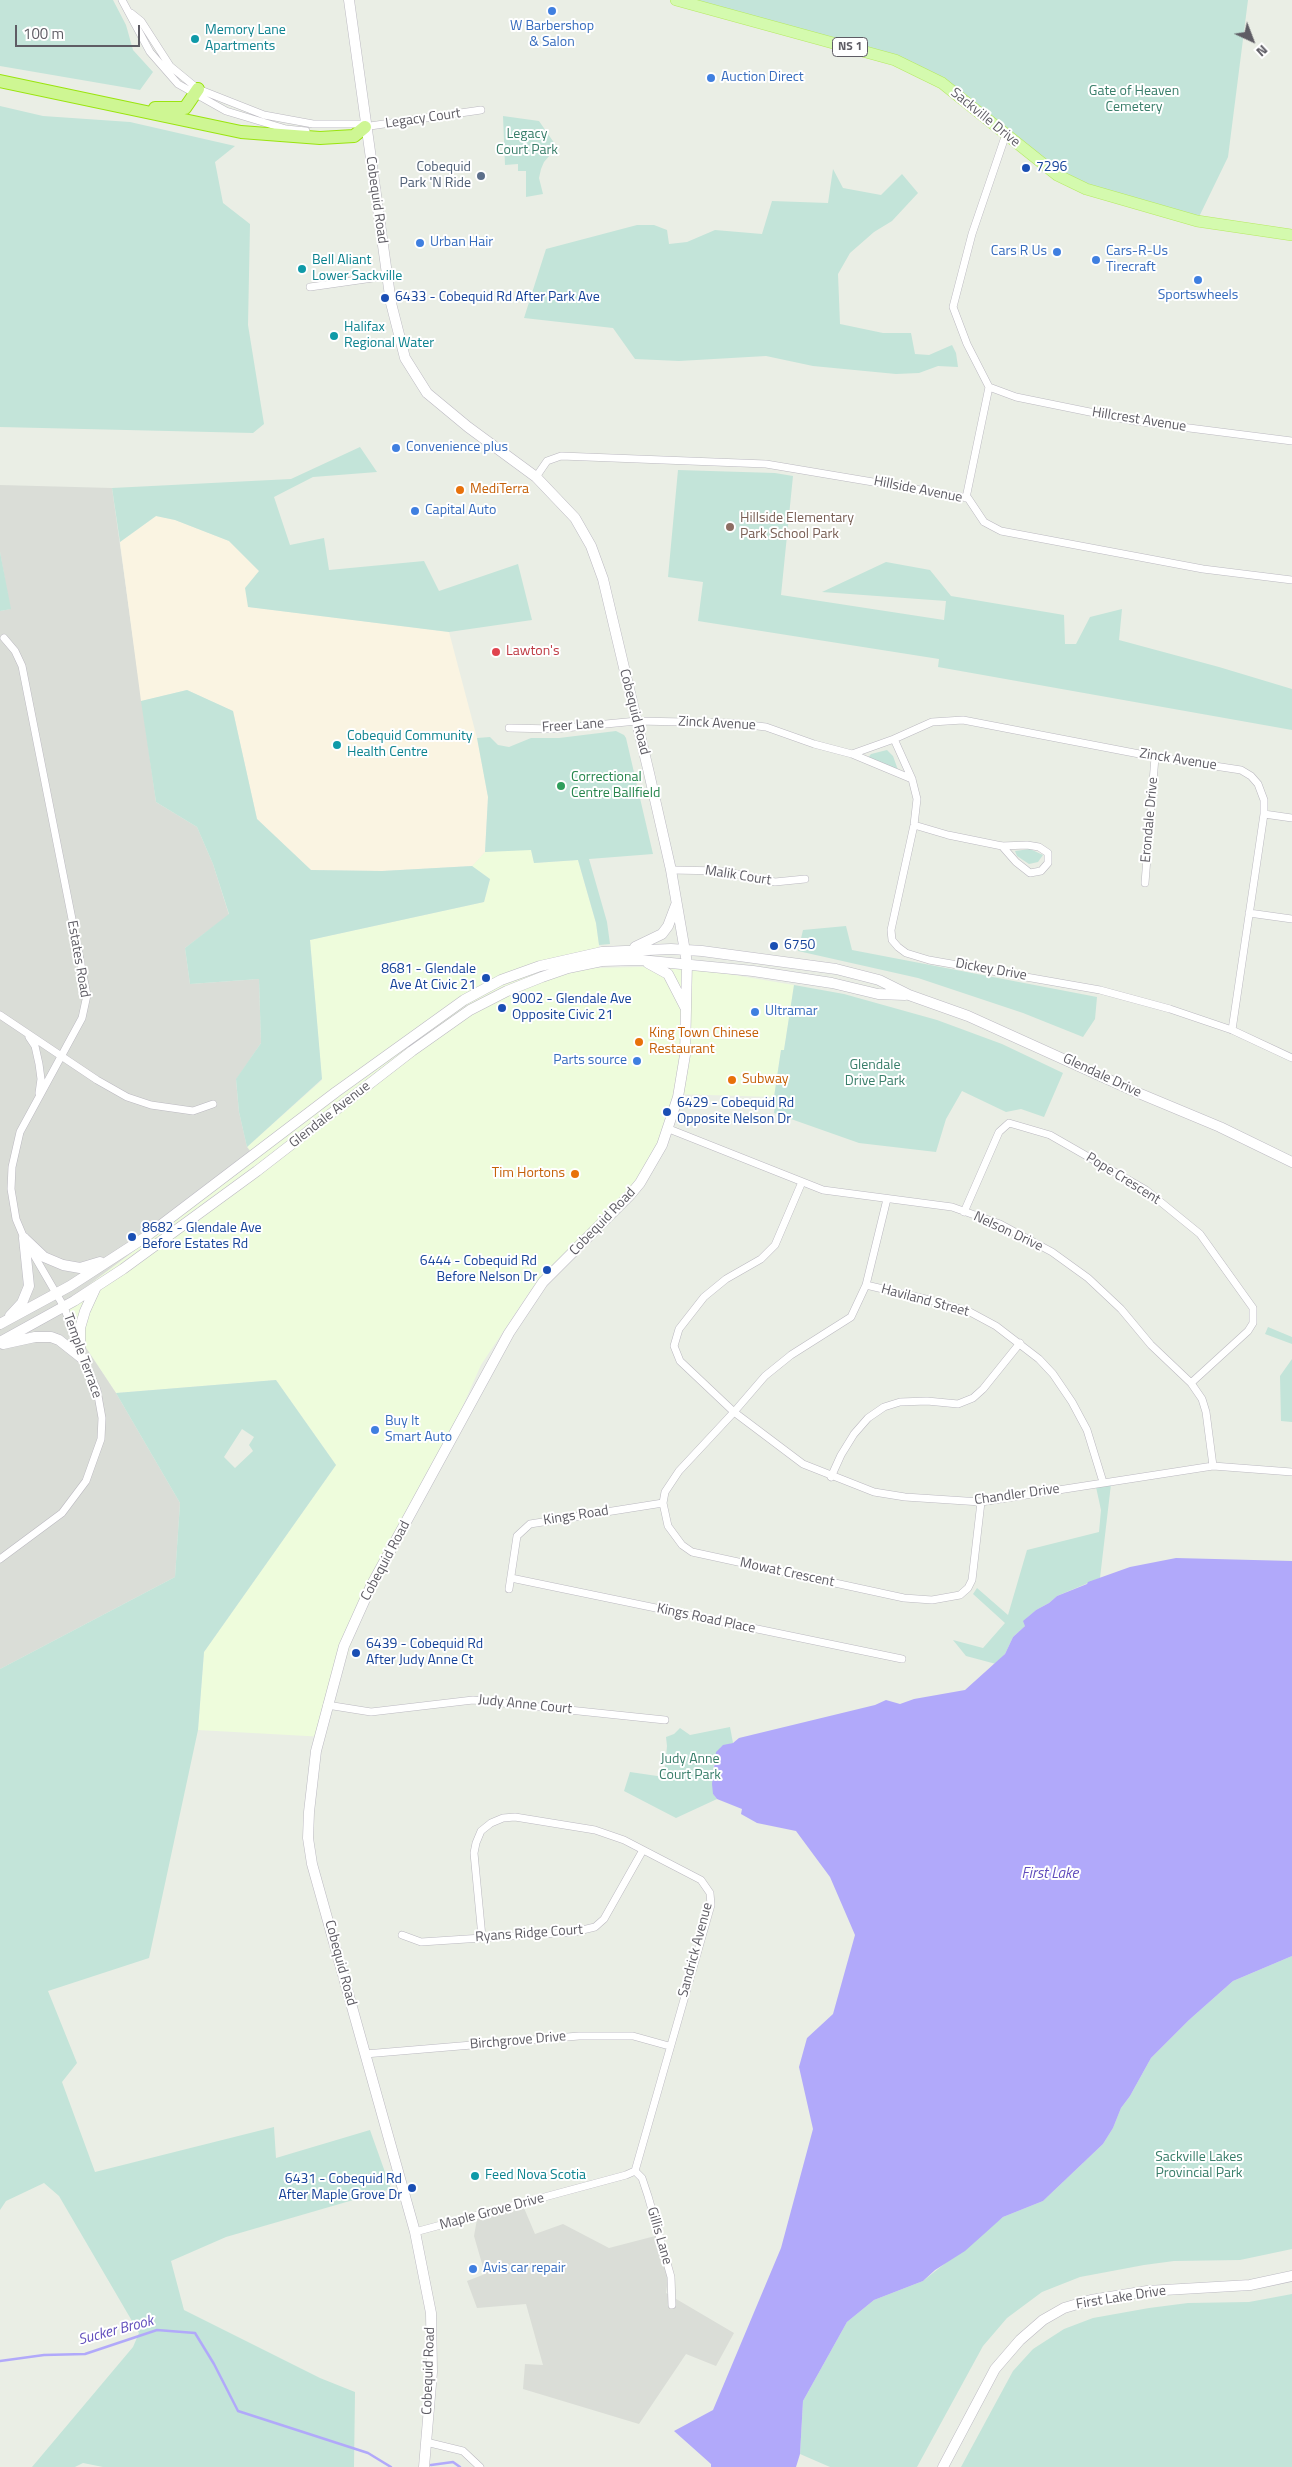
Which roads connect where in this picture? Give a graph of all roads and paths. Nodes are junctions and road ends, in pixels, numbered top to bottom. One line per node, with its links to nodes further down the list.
1 (122, 0): 5 (street, Legacy Court)
2 (349, 0): 8 (main road, Cobequid Road)
3 (676, 0): 9 (main road, Sackville Drive / NS 1)
4 (0, 81): 6 (highway)
5 (196, 92): 6 (highway); 8 (street, Legacy Court)
6 (127, 108): 8 (highway)
7 (481, 110): 8 (street, Legacy Court)
8 (365, 127): 11 (main road, Cobequid Road)
9 (1006, 134): 10 (main road, Sackville Drive / NS 1); 13 (street)
10 (1292, 235)
11 (387, 276): 12 (street); 15 (main road, Cobequid Road)
12 (310, 287)
13 (989, 387): 14 (street, Hillcrest Avenue); 16 (street)
14 (1292, 441)
15 (536, 477): 16 (street, Hillside Avenue); 19 (main road, Cobequid Road)
16 (966, 498): 17 (street, Hillside Avenue)
17 (1292, 580)
18 (4, 638): 44 (street, Estates Road)
19 (637, 721): 20 (street, Freer Lane); 22 (street, Zinck Avenue); 29 (main road, Cobequid Road)
20 (509, 728)
21 (894, 739): 22 (street, Zinck Avenue); 23 (street, Zinck Avenue); 24 (street, Dickey Drive)
22 (852, 754): 24 (street, Zinck Avenue)
23 (1155, 757): 25 (street, Zinck Avenue); 31 (street, Erondale Drive)
24 (912, 779): 27 (street, Dickey Drive)
25 (1264, 814): 26 (street); 33 (street, Zinck Avenue)
26 (1292, 818)
27 (914, 825): 28 (street); 42 (street, Dickey Drive)
28 (1002, 846): 28 (street)
29 (671, 870): 30 (street, Malik Court); 32 (main road, Cobequid Road)
30 (805, 879)
31 (1145, 883)
32 (676, 904): 35 (main road, Cobequid Road); 36 (main road)
33 (1249, 913): 34 (street); 42 (street, Zinck Avenue)
34 (1292, 919)
35 (685, 949): 36 (main road, Glendale Avenue); 38 (main road, Cobequid Road); 39 (main road, Glendale Drive)
36 (630, 950): 54 (main road, Glendale Avenue)
37 (640, 960): 38 (main road, Glendale Avenue); 40 (main road); 56 (main road, Glendale Avenue)
38 (686, 963): 39 (main road, Glendale Drive); 40 (main road, Cobequid Road)
39 (909, 995): 49 (main road, Glendale Drive)
40 (687, 1010): 48 (main road, Cobequid Road)
41 (0, 1015): 43 (street)
42 (1232, 1030): 45 (street, Dickey Drive)
43 (26, 1032): 44 (street); 46 (street)
44 (62, 1057): 46 (street, Estates Road); 47 (street)
45 (1292, 1058)
46 (36, 1102): 53 (street, Estates Road)
47 (213, 1104)
48 (669, 1129): 50 (street, Nelson Drive); 75 (main road, Cobequid Road)
49 (1292, 1162)
50 (802, 1182): 51 (street, Nelson Drive); 64 (street, Chandler Drive)
51 (887, 1199): 52 (street, Nelson Drive); 55 (street)
52 (964, 1212): 63 (street, Nelson Drive); 63 (street, Pope Crescent)
53 (24, 1238): 54 (main road); 57 (street, Estates Road); 59 (main road)
54 (115, 1257): 57 (main road, Glendale Avenue)
55 (866, 1285): 61 (street, Haviland Street); 64 (street)
56 (96, 1287): 58 (main road, Glendale Avenue); 62 (main road)
57 (56, 1294): 58 (street, Temple Terrace); 59 (main road, Glendale Avenue)
58 (64, 1307): 60 (main road, Glendale Avenue); 62 (street, Temple Terrace)
59 (0, 1324)
60 (0, 1343): 62 (main road)
61 (1020, 1343): 67 (street); 68 (street, Haviland Street)
62 (82, 1354): 71 (street, Temple Terrace)
63 (1191, 1383): 65 (street, Nelson Drive)
64 (734, 1412): 67 (street, Chandler Drive); 70 (street)
65 (1213, 1466): 66 (street, Chandler Drive); 68 (street, Chandler Drive)
66 (1292, 1472)
67 (831, 1476): 69 (street, Chandler Drive)
68 (1103, 1482): 69 (street, Chandler Drive)
69 (981, 1502): 70 (street, Mowat Crescent)
70 (663, 1503): 72 (street, Kings Road)
71 (0, 1559)
72 (511, 1578): 73 (street, Kings Road); 74 (street, Kings Road Place)
73 (509, 1589)
74 (902, 1659)
75 (327, 1705): 76 (street, Judy Anne Court); 81 (main road, Cobequid Road)
76 (664, 1720)
77 (643, 1850): 79 (street, Ryans Ridge Court); 79 (street, Sandrick Avenue); 80 (street, Sandrick Avenue)
78 (402, 1936): 79 (street, Ryans Ridge Court)
79 (482, 1937)
80 (669, 2046): 81 (street, Birchgrove Drive); 82 (street, Sandrick Avenue)
81 (365, 2054): 83 (main road, Cobequid Road)
82 (635, 2171): 83 (street, Maple Grove Drive); 85 (street, Gillis Lane)
83 (415, 2232): 86 (main road, Cobequid Road)
84 (1292, 2276): 89 (main road, First Lake Drive)
85 (672, 2305)
86 (426, 2442): 87 (main road, Cobequid Road); 88 (street)
87 (424, 2467)
88 (480, 2467)
89 (943, 2467)

